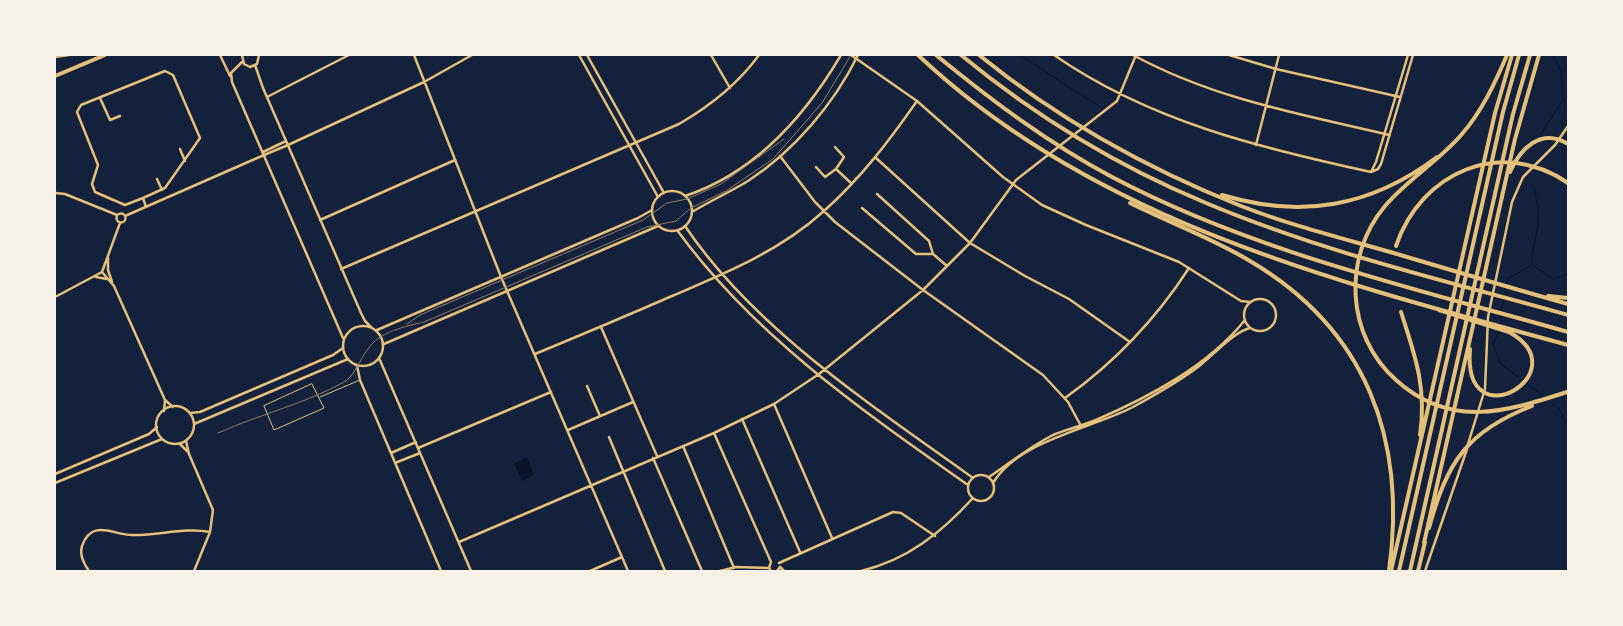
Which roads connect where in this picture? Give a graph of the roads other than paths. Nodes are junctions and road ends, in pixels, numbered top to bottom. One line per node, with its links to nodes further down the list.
1 (69, 55): 30 (street)
2 (104, 55): 36 (main road)
3 (220, 55): 37 (street)
4 (242, 55): 33 (street)
5 (259, 55): 34 (street)
6 (349, 55): 42 (street)
7 (414, 55): 38 (street)
8 (472, 55): 38 (street)
9 (578, 55): 56 (street)
10 (587, 55): 52 (street)
11 (711, 55): 39 (street)
12 (760, 55): 39 (street)
13 (841, 55): 79 (street)
14 (851, 55): 31 (street)
15 (918, 55): 78 (main road)
16 (936, 55): 127 (main road)
17 (960, 55): 121 (main road)
18 (979, 55): 73 (main road)
19 (1054, 55): 32 (street)
20 (1134, 55): 40 (street); 46 (street)
21 (1229, 55): 35 (street)
22 (1279, 55): 35 (street)
23 (1408, 55): 41 (street)
24 (1413, 55): 43 (street)
25 (1507, 55): 59 (main road)
26 (1512, 55): 169 (main road)
27 (1519, 55): 208 (main road)
28 (1530, 55): 209 (main road)
29 (1540, 55): 68 (main road)
30 (55, 57)
31 (857, 57): 45 (street); 61 (street)
32 (1060, 57): 40 (street)
33 (242, 62): 34 (street); 37 (street)
34 (255, 65): 42 (street)
35 (1276, 69): 41 (street); 46 (street)
36 (55, 76)
37 (230, 77): 60 (street)
38 (424, 82): 54 (street); 63 (street)
39 (730, 88): 52 (street)
40 (1119, 94): 55 (street); 72 (street)
41 (1396, 96): 43 (street); 49 (street)
42 (267, 97): 51 (street)
43 (1400, 97): 50 (street)
44 (100, 98): 47 (street); 64 (street); 81 (street)
45 (917, 101): 62 (street); 72 (street)
46 (1265, 108): 49 (street); 55 (street)
47 (120, 116)
48 (1567, 128): 211 (street)
49 (1385, 134): 50 (street); 67 (street)
50 (1389, 135): 67 (street)
51 (286, 141): 54 (street); 60 (street)
52 (637, 144): 56 (street); 76 (street)
53 (1568, 144): 68 (main road)
54 (288, 145): 60 (street); 90 (street)
55 (1256, 145): 67 (street)
56 (629, 147): 80 (street); 85 (street)
57 (835, 147): 66 (street)
58 (180, 149): 64 (street)
59 (1448, 149): 73 (main road); 143 (main road)
60 (263, 154): 82 (street); 128 (street)
61 (780, 156): 86 (street); 87 (street)
62 (876, 158): 70 (street); 95 (street)
63 (455, 160): 85 (street); 90 (street)
64 (185, 161): 74 (street)
65 (816, 167): 66 (street)
66 (836, 169): 70 (street)
67 (1371, 172)
68 (1508, 176): 130 (main road)
69 (157, 179): 74 (street)
70 (852, 184): 87 (street)
71 (1568, 184): 96 (main road)
72 (1012, 185): 95 (street); 100 (street)
73 (1203, 189): 112 (main road)
74 (162, 190): 81 (street)
75 (55, 193): 88 (street)
76 (664, 193): 79 (street); 80 (street)
77 (877, 194): 97 (street)
78 (1118, 195): 118 (main road); 207 (main road)
79 (685, 196): 86 (street)
80 (658, 197): 84 (street)
81 (143, 198): 82 (street)
82 (146, 207): 89 (street)
83 (862, 208): 97 (street)
84 (652, 210): 92 (street); 105 (street)
85 (475, 212): 101 (street); 105 (street)
86 (692, 212): 93 (street)
87 (824, 212): 103 (street); 110 (street)
88 (117, 215): 89 (street); 91 (street)
89 (125, 216): 91 (street)
90 (320, 220): 101 (street)
91 (120, 223): 98 (street)
92 (658, 226): 94 (street); 111 (street)
93 (685, 226): 94 (street); 103 (street)
94 (678, 230): 107 (street)
95 (970, 243): 99 (street); 129 (street)
96 (1396, 246)
97 (933, 254): 99 (street)
98 (108, 256): 102 (street); 104 (street)
99 (947, 266): 110 (street)
100 (1189, 268): 115 (street); 129 (street)
101 (341, 269): 124 (street)
102 (102, 271): 104 (street); 106 (street); 108 (street)
103 (722, 274): 107 (street); 138 (street)
104 (110, 275): 109 (street)
105 (501, 277): 111 (street); 126 (street)
106 (92, 278): 108 (street); 113 (street)
107 (714, 278): 123 (street); 139 (street)
108 (108, 280): 109 (street)
109 (114, 286): 146 (street)
110 (923, 290): 138 (street); 145 (street)
111 (507, 291): 131 (street); 134 (street)
112 (1534, 294): 114 (main road); 117 (main road)
113 (55, 297)
114 (1568, 298)
115 (1241, 301): 116 (street); 119 (street)
116 (1250, 302): 119 (street); 125 (street)
117 (1568, 304)
118 (1431, 306): 130 (main road); 132 (main road)
119 (1244, 311): 122 (street)
120 (1401, 312): 169 (main road)
121 (1568, 315)
122 (1245, 320): 125 (street); 155 (street)
123 (601, 327): 134 (street); 147 (street)
124 (372, 328): 126 (street); 128 (street)
125 (1250, 328): 178 (street)
126 (378, 330): 131 (street)
127 (1568, 332)
128 (343, 338): 133 (street)
129 (1130, 342): 145 (street)
130 (1470, 342): 186 (main road)
131 (384, 344): 135 (street)
132 (1568, 345)
133 (343, 348): 136 (street); 151 (street)
134 (535, 354): 142 (street)
135 (379, 358): 137 (street); 162 (street)
136 (348, 359): 137 (street); 154 (street)
137 (357, 366): 140 (street)
138 (826, 369): 139 (street); 176 (street)
139 (819, 374): 148 (street); 179 (street)
140 (360, 380): 144 (lane); 166 (street)
141 (587, 386): 152 (street)
142 (551, 392): 157 (street); 165 (street)
143 (1567, 392): 186 (main road)
144 (319, 397): 144 (lane)
145 (1065, 398): 155 (street)
146 (164, 400): 149 (street); 150 (street)
147 (634, 402): 152 (street); 170 (street)
148 (774, 404): 153 (street); 184 (street)
149 (173, 407): 150 (street); 151 (street)
150 (164, 411): 156 (street)
151 (190, 414): 154 (street)
152 (600, 416): 157 (street)
153 (742, 419): 158 (street); 187 (street)
154 (194, 424): 161 (street)
155 (1081, 426): 175 (street)
156 (157, 427): 160 (street); 174 (street)
157 (568, 430): 180 (street)
158 (714, 433): 164 (street); 189 (street)
159 (609, 437): 173 (street)
160 (162, 439): 163 (street); 177 (street)
161 (186, 440): 163 (street); 168 (street)
162 (416, 442): 165 (street); 166 (street)
163 (180, 444): 168 (street)
164 (683, 446): 170 (street); 192 (street)
165 (418, 448): 167 (street)
166 (391, 453): 172 (street)
167 (420, 453): 172 (street); 185 (street)
168 (189, 454): 182 (street)
169 (1417, 454): 207 (main road)
170 (657, 456): 171 (street)
171 (653, 458): 173 (street); 201 (street)
172 (396, 463): 196 (street)
173 (622, 472): 180 (street); 200 (street)
174 (55, 474)
175 (989, 477): 176 (street); 178 (street)
176 (973, 478): 179 (street)
177 (55, 482)
178 (993, 483): 181 (street)
179 (968, 485): 181 (street)
180 (590, 486): 185 (street); 188 (street)
181 (972, 498): 183 (street)
182 (210, 532): 194 (street); 195 (street)
183 (935, 536): 184 (street); 206 (street)
184 (832, 538): 187 (street)
185 (459, 542): 197 (street)
186 (1424, 543): 210 (main road)
187 (800, 552): 190 (street)
188 (622, 557): 198 (street); 199 (street)
189 (771, 562): 190 (street); 193 (street)
190 (779, 563): 191 (street)
191 (780, 567): 204 (street); 205 (street)
192 (734, 568): 193 (street); 202 (street)
193 (769, 568): 203 (street)
194 (89, 571)
195 (194, 571)
196 (441, 571)
197 (471, 571)
198 (590, 571)
199 (628, 571)
200 (665, 571)
201 (702, 571)
202 (720, 571)
203 (771, 571)
204 (777, 571)
205 (784, 571)
206 (860, 571)
207 (1390, 571)
208 (1399, 571)
209 (1410, 571)
210 (1418, 571)
211 (1425, 571)

